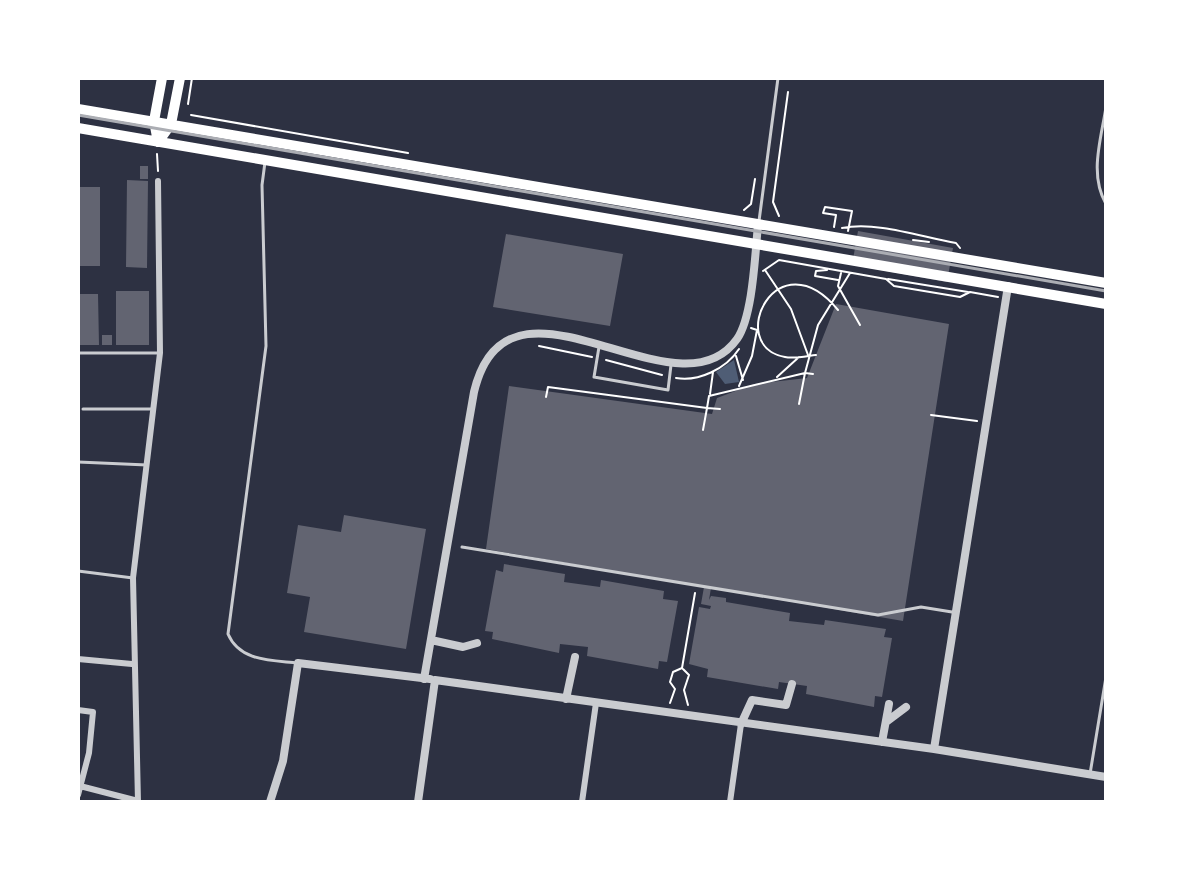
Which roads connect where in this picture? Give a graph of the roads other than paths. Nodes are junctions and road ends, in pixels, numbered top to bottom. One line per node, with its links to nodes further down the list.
1 (162, 78): 6 (main road)
2 (180, 78): 7 (main road)
3 (778, 78): 13 (lane)
4 (1106, 107): 12 (lane)
5 (78, 109): 6 (main road)
6 (154, 121): 7 (main road); 9 (main road)
7 (171, 124): 9 (main road); 13 (main road)
8 (78, 128): 9 (main road)
9 (158, 147): 10 (main road)
10 (266, 160): 14 (main road); 34 (lane)
11 (158, 181): 20 (street)
12 (1106, 204)
13 (758, 225): 14 (street); 15 (main road)
14 (756, 245): 16 (main road); 21 (street)
15 (1106, 283)
16 (1008, 286): 17 (main road); 29 (street)
17 (1106, 304)
18 (600, 345): 21 (street); 21 (lane); 30 (street)
19 (78, 353): 20 (lane)
20 (160, 353): 23 (street)
21 (672, 361)
22 (83, 409): 23 (lane)
23 (154, 409): 25 (street)
24 (78, 462): 25 (lane)
25 (147, 465): 28 (street)
26 (462, 547): 29 (lane)
27 (78, 571): 28 (lane)
28 (133, 578): 35 (street)
29 (956, 612): 48 (street)
30 (431, 640): 31 (street); 37 (street)
31 (477, 643)
32 (575, 657): 40 (street)
33 (78, 659): 35 (street)
34 (298, 663): 37 (street); 54 (street)
35 (132, 664): 53 (street)
36 (1106, 677): 49 (lane)
37 (424, 679): 38 (street)
38 (435, 680): 40 (street); 55 (street)
39 (792, 684): 46 (street)
40 (566, 699): 41 (street)
41 (596, 703): 46 (street); 56 (street)
42 (889, 704): 45 (street)
43 (906, 707): 45 (street)
44 (78, 710): 51 (street)
45 (886, 722): 47 (street)
46 (741, 724): 47 (street); 57 (street)
47 (882, 742): 48 (street)
48 (934, 749): 49 (street)
49 (1090, 774): 50 (street)
50 (1106, 777)
51 (80, 786): 52 (street); 53 (street)
52 (78, 795)
53 (138, 801)
54 (270, 802)
55 (418, 802)
56 (582, 802)
57 (730, 802)

